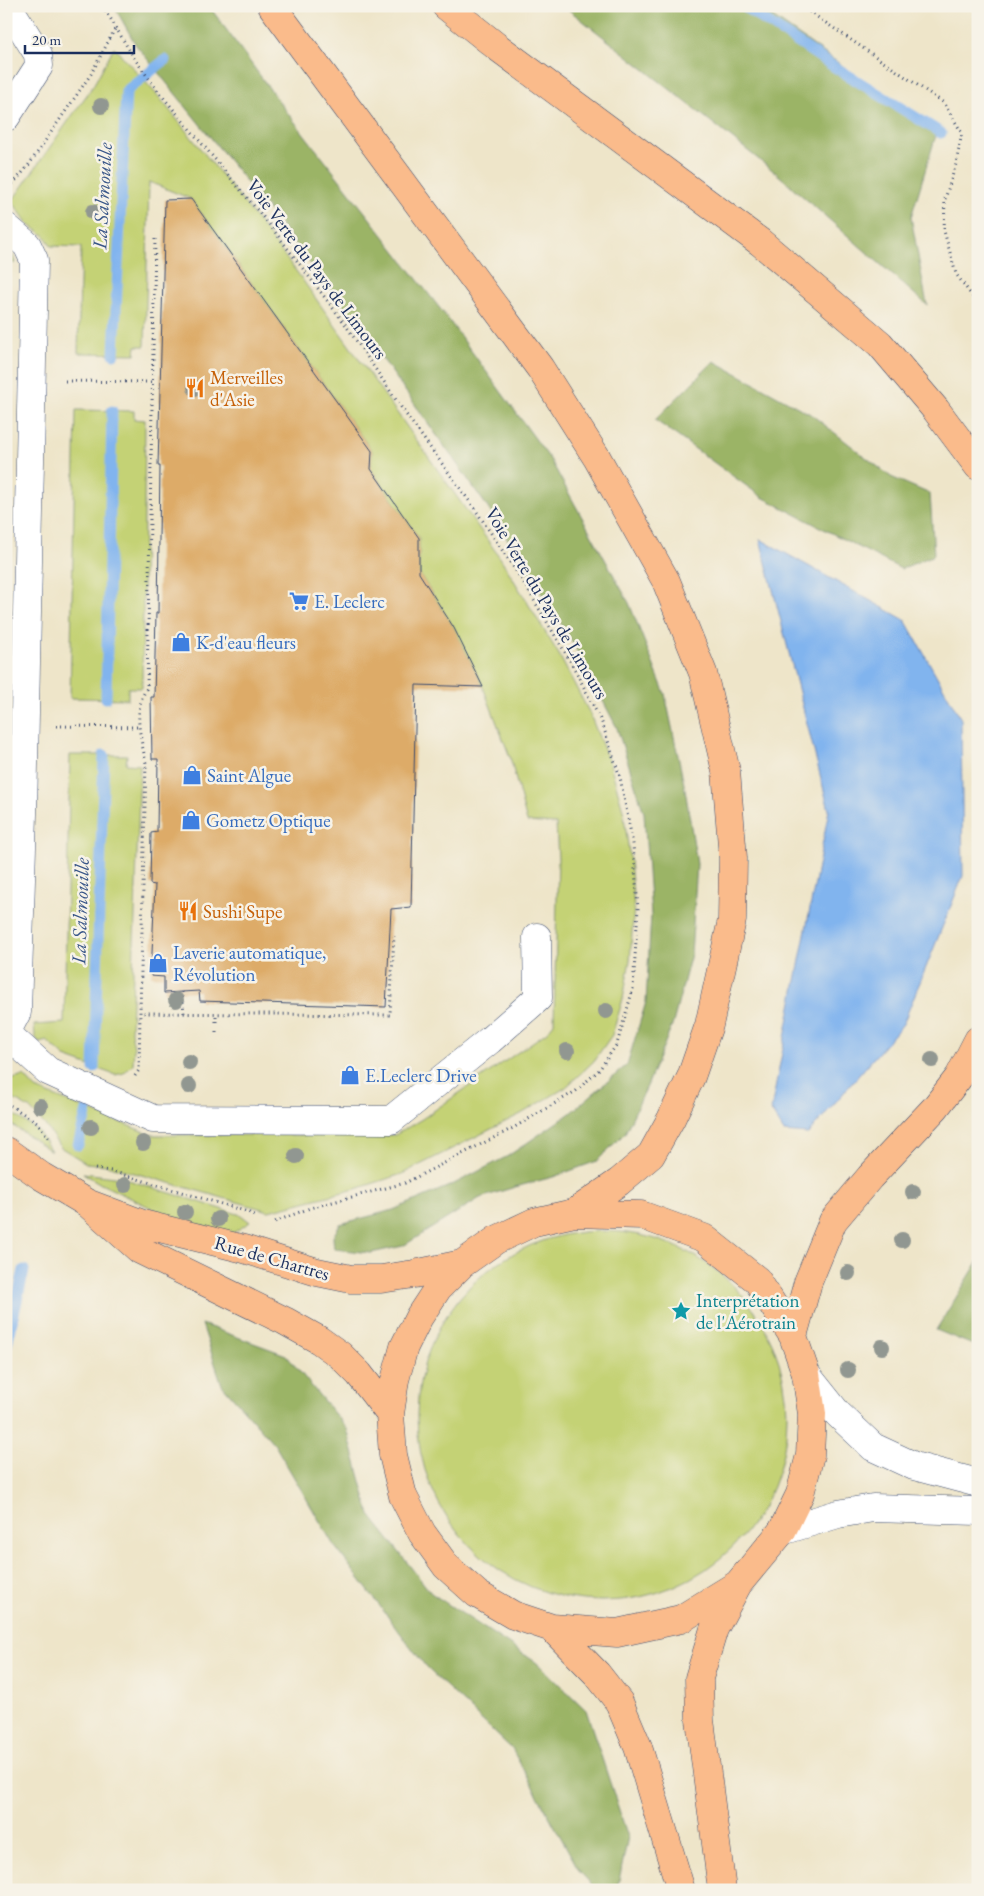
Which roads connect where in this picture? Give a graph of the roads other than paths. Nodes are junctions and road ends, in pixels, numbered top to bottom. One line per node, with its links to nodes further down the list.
1 (8, 6): 4 (street)
2 (272, 6): 12 (main road)
3 (446, 6): 6 (main road)
4 (6, 117)
5 (6, 227): 8 (street)
6 (978, 466)
7 (537, 937): 8 (street)
8 (6, 1033)
9 (978, 1040): 14 (main road)
10 (6, 1151): 11 (main road, Rue de Chartres)
11 (86, 1203): 13 (main road, Rue de Chartres); 16 (main road, Rue de Chartres)
12 (574, 1213): 13 (main road); 14 (main road)
13 (462, 1264): 16 (main road)
14 (793, 1336): 15 (main road)
15 (806, 1374): 17 (street); 19 (main road)
16 (390, 1414): 21 (main road)
17 (978, 1483)
18 (978, 1511): 19 (street)
19 (782, 1531): 20 (main road)
20 (738, 1584): 21 (main road); 23 (main road)
21 (552, 1628): 22 (main road)
22 (681, 1890)
23 (722, 1890)

